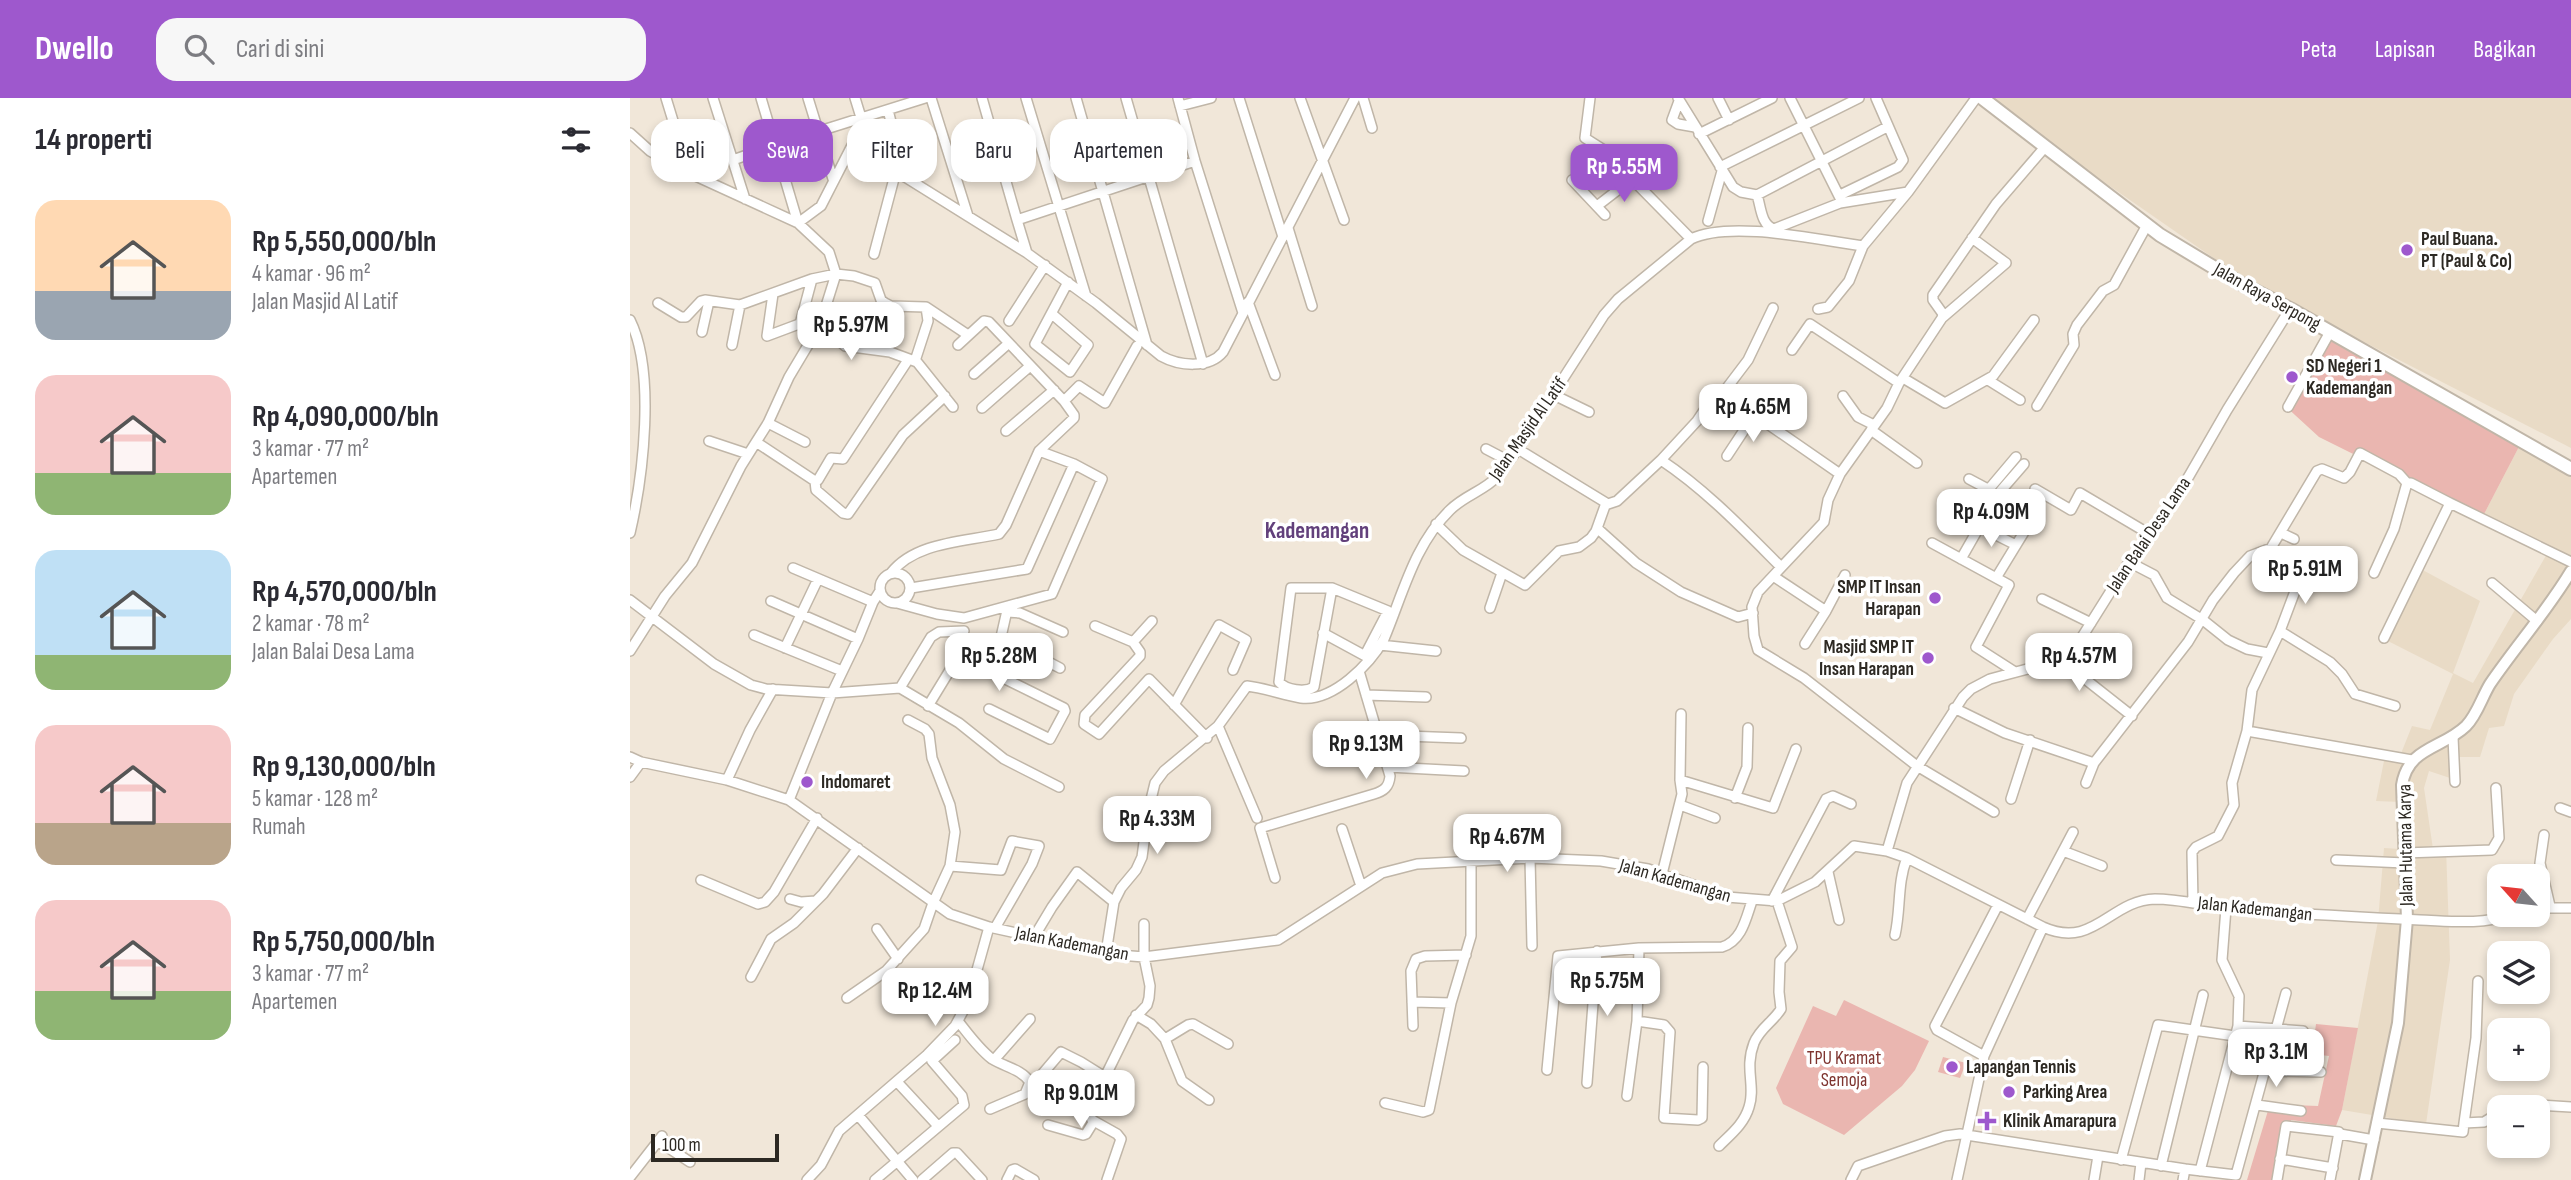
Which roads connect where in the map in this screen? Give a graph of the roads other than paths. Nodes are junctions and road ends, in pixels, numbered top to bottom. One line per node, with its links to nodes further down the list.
1 (667, 98): 28 (street)
2 (713, 98): 45 (street)
3 (761, 98): 29 (street)
4 (808, 98): 30 (street)
5 (855, 98): 31 (street)
6 (925, 98): 25 (street)
7 (931, 98): 71 (street)
8 (982, 98): 72 (street)
9 (1026, 98): 68 (street)
10 (1076, 98): 63 (street)
11 (1126, 98): 34 (street)
12 (1211, 98): 26 (street)
13 (1239, 98): 77 (street)
14 (1300, 98): 46 (street)
15 (1355, 98): 46 (street)
16 (1363, 98): 38 (street)
17 (1590, 98): 53 (street)
18 (1718, 98): 35 (street)
19 (1790, 98): 36 (street)
20 (1859, 98): 36 (street)
21 (1876, 98): 37 (street)
22 (1979, 98): 41 (main road, Jalan Raya Serpong); 64 (street)
23 (1679, 99): 39 (street); 39 (street)
24 (1766, 99): 35 (street)
25 (904, 101): 27 (street)
26 (1179, 102): 48 (street)
27 (888, 110): 32 (street); 33 (street)
28 (673, 119)
29 (767, 119)
30 (814, 119)
31 (861, 119)
32 (867, 119)
33 (890, 119)
34 (1132, 119)
35 (1729, 120): 39 (street)
36 (1804, 125): 47 (street); 51 (street)
37 (1887, 127): 47 (street); 67 (street)
38 (1372, 128)
39 (1697, 131): 51 (street)
40 (630, 133): 42 (street)
41 (2045, 148): 76 (main road, Jalan Raya Serpong); 78 (street)
42 (651, 152)
43 (847, 152): 52 (street)
44 (743, 156): 45 (street)
45 (733, 160): 66 (street)
46 (1322, 160): 73 (street); 77 (street)
47 (1822, 160): 65 (street); 67 (street)
48 (1195, 161): 50 (street); 98 (street)
49 (1613, 162): 62 (street)
50 (1187, 164)
51 (1721, 169): 65 (street); 74 (street)
52 (833, 179)
53 (1632, 179): 69 (street); 79 (street)
54 (1572, 180): 62 (street)
55 (708, 182): 66 (street)
56 (786, 182): 75 (street)
57 (832, 182): 75 (street)
58 (893, 182): 82 (street)
59 (913, 182): 71 (street)
60 (1131, 182): 63 (street)
61 (1151, 182): 115 (street)
62 (1581, 189): 69 (street)
63 (1103, 191): 68 (street); 112 (street)
64 (1908, 192): 67 (street); 80 (street)
65 (1757, 195): 67 (street)
66 (745, 199): 75 (street)
67 (1840, 199)
68 (1059, 205): 72 (street); 88 (street)
69 (1597, 206): 70 (street)
70 (1605, 215)
71 (968, 216): 81 (street)
72 (1017, 220): 81 (street)
73 (1344, 220)
74 (1708, 221)
75 (798, 223): 84 (street)
76 (2147, 225): 97 (main road, Jalan Raya Serpong); 128 (street)
77 (1285, 233): 90 (street); 93 (street)
78 (1972, 238): 100 (street); 100 (street)
79 (1691, 239): 80 (street, Jalan Masjid Al Latif); 123 (street, Jalan Masjid Al Latif)
80 (1863, 246): 96 (street)
81 (1027, 253): 83 (street)
82 (874, 254)
83 (1045, 265): 86 (street); 104 (street)
84 (835, 269): 85 (street); 94 (street); 102 (street)
85 (812, 279): 87 (street); 105 (street)
86 (1068, 282): 88 (street); 99 (street)
87 (773, 293): 92 (street); 105 (street)
88 (1086, 296): 112 (street)
89 (709, 301): 91 (street); 92 (street); 106 (street)
90 (1248, 302): 98 (street); 118 (street)
91 (658, 303)
92 (740, 305): 110 (street)
93 (1312, 306)
94 (926, 307): 108 (street); 114 (street)
95 (1773, 308): 122 (street)
96 (1818, 309)
97 (2290, 309): 107 (main road, Jalan Raya Serpong); 166 (street, Jalan Balai Desa Lama)
98 (1242, 313): 115 (street)
99 (1052, 314): 99 (street)
100 (1942, 318): 120 (street)
101 (630, 320): 164 (street)
102 (821, 320): 105 (street); 114 (street); 134 (street)
103 (2034, 320): 119 (street)
104 (1009, 321)
105 (800, 324)
106 (702, 332)
107 (2330, 332): 130 (street); 151 (main road, Jalan Raya Serpong)
108 (968, 335): 109 (street); 111 (street)
109 (1009, 343): 116 (street); 117 (street)
110 (732, 345)
111 (958, 345)
112 (1142, 346): 115 (street); 127 (street)
113 (1792, 350): 120 (street)
114 (911, 360): 125 (street); 154 (street)
115 (1203, 364)
116 (1029, 367): 121 (street); 131 (street)
117 (974, 374)
118 (1275, 375)
119 (1988, 380): 120 (street); 126 (street)
120 (1901, 381): 135 (street)
121 (1054, 390): 127 (street); 136 (street)
122 (1723, 393): 133 (street); 146 (street)
123 (1554, 395): 132 (street); 141 (street, Jalan Masjid Al Latif)
124 (1843, 396): 135 (street)
125 (945, 397): 129 (street); 154 (street)
126 (2020, 400)
127 (1064, 401): 142 (street)
128 (2037, 406)
129 (953, 407)
130 (2288, 407)
131 (982, 408)
132 (1589, 412)
133 (1754, 415): 144 (street); 152 (street)
134 (768, 423): 138 (street); 139 (street)
135 (1872, 427): 148 (street); 152 (street)
136 (1006, 431)
137 (709, 441): 143 (street)
138 (756, 442): 143 (street); 154 (street)
139 (805, 442)
140 (1486, 449): 147 (street)
141 (1518, 449): 147 (street, Jalan Masjid Al Latif); 158 (street)
142 (1039, 451): 149 (street); 177 (street)
143 (748, 454): 199 (street)
144 (1727, 456)
145 (2015, 457): 157 (street)
146 (1661, 460): 158 (street); 173 (street)
147 (1510, 461): 161 (street, Jalan Masjid Al Latif)
148 (1917, 463)
149 (1074, 464): 186 (street); 195 (street)
150 (2024, 464): 157 (street)
151 (2571, 469)
152 (1840, 474): 173 (street)
153 (1969, 479): 157 (street)
154 (815, 481)
155 (2407, 483): 159 (street); 165 (street); 179 (street)
156 (2035, 489): 166 (street)
157 (1994, 492): 162 (street); 169 (street)
158 (1605, 503): 163 (street)
159 (2450, 503): 172 (street); 211 (street)
160 (1950, 512): 162 (street)
161 (1436, 524): 178 (street); 215 (street, Jalan Masjid Al Latif)
162 (1980, 527): 169 (street); 170 (street)
163 (1597, 528): 178 (street); 197 (street)
164 (630, 533)
165 (2281, 533): 167 (street); 200 (street)
166 (2151, 534): 171 (street, Jalan Balai Desa Lama)
167 (2294, 539)
168 (1933, 543): 170 (street)
169 (2015, 545): 182 (street)
170 (1961, 559): 182 (street)
171 (2129, 562): 200 (street); 203 (street, Jalan Balai Desa Lama)
172 (2571, 562)
173 (1781, 567): 181 (street)
174 (793, 569): 183 (street)
175 (2303, 570): 206 (street)
176 (2571, 571): 185 (street, Jalan Hutama Karya)
177 (891, 573): 186 (street); 188 (street)
178 (1502, 573): 194 (street)
179 (2374, 573)
180 (1845, 575): 196 (street)
181 (1773, 576): 196 (street); 197 (street)
182 (1996, 578): 227 (street)
183 (818, 579): 192 (street); 198 (street)
184 (2492, 583): 202 (street)
185 (2568, 583): 202 (street, Jalan Hutama Karya)
186 (911, 588): 193 (street)
187 (1332, 588): 208 (street); 208 (street); 220 (street)
188 (880, 591): 192 (street); 193 (street)
189 (2042, 599): 203 (street)
190 (630, 600): 199 (street)
191 (771, 601): 198 (street)
192 (873, 602): 212 (street)
193 (897, 603): 195 (street)
194 (1490, 608)
195 (1008, 609): 207 (street); 210 (street)
196 (1826, 611): 214 (street)
197 (1752, 613): 254 (street)
198 (801, 614): 212 (street); 216 (street)
199 (651, 617): 217 (street); 229 (street)
200 (2203, 620): 219 (street); 239 (street)
201 (1152, 621): 213 (street)
202 (2537, 621): 246 (street, Jalan Hutama Karya)
203 (2091, 623): 221 (street, Jalan Balai Desa Lama)
204 (1095, 626): 213 (street)
205 (964, 631): 228 (street)
206 (2280, 631): 219 (street); 235 (street)
207 (1063, 632)
208 (1323, 633): 220 (street)
209 (754, 635): 216 (street)
210 (1001, 637): 222 (street); 236 (street)
211 (2384, 638)
212 (858, 639): 225 (street)
213 (1133, 642): 233 (street)
214 (1805, 644)
215 (1380, 645): 218 (street); 220 (street, Jalan Masjid Al Latif)
216 (785, 648): 225 (street)
217 (630, 651)
218 (1436, 651)
219 (2268, 653): 243 (street)
220 (1368, 657): 226 (street, Jalan Masjid Al Latif)
221 (2061, 660): 227 (street); 239 (street)
222 (1060, 668)
223 (950, 670): 234 (street)
224 (1233, 670): 233 (street)
225 (842, 671): 230 (street)
226 (1359, 671): 231 (street); 241 (street, Jalan Masjid Al Latif)
227 (2015, 672): 237 (street)
228 (900, 688): 230 (street); 234 (street)
229 (774, 689): 230 (street); 258 (street)
230 (832, 692): 266 (street)
231 (1366, 695): 232 (street); 244 (street)
232 (1426, 697)
233 (1174, 705): 245 (street)
234 (928, 706): 262 (street)
235 (2395, 706)
236 (989, 709)
237 (1954, 709): 248 (street); 254 (street)
238 (1681, 714): 259 (street)
239 (2132, 716): 253 (street)
240 (908, 720): 287 (street)
241 (1218, 726): 245 (street, Jalan Masjid Al Latif); 273 (street)
242 (1748, 728): 264 (street)
243 (2247, 730): 251 (street); 300 (street)
244 (1377, 734): 247 (street); 255 (street)
245 (1207, 737): 298 (street, Jalan Masjid Al Latif)
246 (2453, 737): 251 (street, Jalan Hutama Karya); 260 (street)
247 (1461, 738)
248 (2030, 740): 253 (street); 265 (street)
249 (1796, 749): 264 (street)
250 (630, 757): 252 (street, Jalan Kademangan)
251 (2412, 760): 283 (street, Jalan Hutama Karya)
252 (640, 761): 257 (street); 258 (street, Jalan Kademangan)
253 (2094, 763): 261 (street)
254 (1917, 766): 270 (street); 279 (street)
255 (1388, 767): 256 (street); 291 (street)
256 (1464, 771)
257 (630, 777)
258 (727, 780): 266 (street, Jalan Kademangan)
259 (1680, 780): 264 (street); 268 (street)
260 (2455, 782)
261 (2086, 783)
262 (1059, 788)
263 (2496, 788): 283 (street)
264 (1735, 799)
265 (2011, 799)
266 (789, 800): 272 (street, Jalan Kademangan)
267 (1851, 804): 297 (street)
268 (1680, 805): 274 (street); 290 (street)
269 (2560, 808): 271 (street)
270 (1994, 812)
271 (2571, 812)
272 (817, 818): 278 (street, Jalan Kademangan); 292 (street)
273 (1257, 818)
274 (1715, 818)
275 (1342, 829): 293 (street)
276 (2073, 832): 280 (street)
277 (2544, 835): 286 (street)
278 (858, 848): 295 (street); 299 (street, Jalan Kademangan)
279 (1888, 851): 282 (street, Jalan Kademangan); 289 (street, Jalan Kademangan)
280 (2063, 851): 288 (street); 305 (street)
281 (1530, 858): 285 (street, Jalan Kademangan); 290 (street, Jalan Kademangan); 315 (street)
282 (1908, 858): 301 (street, Jalan Kademangan); 313 (street)
283 (2404, 858): 284 (street); 306 (street, Jalan Hutama Karya)
284 (2336, 860)
285 (1471, 861): 293 (street, Jalan Kademangan); 319 (street)
286 (2540, 864)
287 (950, 866): 299 (street); 310 (street)
288 (2102, 866)
289 (1828, 872): 297 (street, Jalan Kademangan); 307 (street)
290 (1662, 874): 296 (street, Jalan Kademangan)
291 (1275, 878)
292 (701, 880)
293 (1361, 886): 320 (street, Jalan Kademangan)
294 (790, 899): 295 (street)
295 (816, 901): 322 (street)
296 (1752, 901): 297 (street, Jalan Kademangan); 316 (street)
297 (1775, 901): 369 (street)
298 (1114, 902): 314 (street); 318 (street, Jalan Masjid Al Latif)
299 (933, 903): 310 (street, Jalan Kademangan); 321 (street)
300 (2193, 903): 303 (street, Jalan Kademangan); 311 (street, Jalan Kademangan)
301 (1998, 905): 305 (street, Jalan Kademangan); 341 (street)
302 (2550, 906): 304 (street)
303 (2226, 908): 306 (street, Jalan Kademangan); 336 (street)
304 (2571, 908)
305 (2027, 919): 311 (street, Jalan Kademangan)
306 (2407, 919): 308 (street, Jalan Kademangan); 362 (street, Jalan Hutama Karya)
307 (1839, 920)
308 (2487, 921)
309 (1144, 924): 320 (street)
310 (992, 927): 314 (street, Jalan Kademangan); 331 (street)
311 (2043, 927): 341 (street)
312 (877, 929): 321 (street)
313 (1895, 935)
314 (1034, 937): 318 (street, Jalan Kademangan)
315 (1532, 946)
316 (1639, 948): 317 (street); 332 (street)
317 (1597, 951): 344 (street); 349 (street)
318 (1105, 953): 320 (street, Jalan Kademangan)
319 (1466, 955): 327 (street); 328 (street)
320 (1144, 957): 329 (street)
321 (898, 959): 326 (street)
322 (751, 977)
323 (2478, 981): 363 (street)
324 (2286, 993): 334 (street)
325 (2203, 995): 335 (street)
326 (848, 998)
327 (1412, 1002): 328 (street); 333 (street)
328 (1451, 1003): 353 (street)
329 (1136, 1015): 338 (street); 347 (street)
330 (1030, 1019): 342 (street)
331 (958, 1021): 342 (street); 359 (street)
332 (1637, 1021): 343 (street); 351 (street)
333 (1413, 1026)
334 (2278, 1030): 336 (street); 337 (street); 345 (street)
335 (2196, 1031): 336 (street); 372 (street); 376 (street)
336 (2236, 1031): 379 (street)
337 (2303, 1031)
338 (1165, 1039): 340 (street); 352 (street)
339 (955, 1040): 365 (street)
340 (1228, 1044)
341 (1984, 1056): 367 (street)
342 (994, 1060): 348 (street)
343 (1703, 1067)
344 (1547, 1070)
345 (2266, 1071): 346 (street); 354 (street)
346 (2321, 1072)
347 (1105, 1077): 348 (street); 361 (street)
348 (1030, 1082): 357 (street)
349 (1587, 1083)
350 (900, 1085): 365 (street)
351 (1627, 1096)
352 (1209, 1100)
353 (1385, 1104)
354 (2257, 1105): 358 (street); 381 (street)
355 (2550, 1106): 356 (street)
356 (2571, 1107)
357 (990, 1109)
358 (2301, 1111)
359 (858, 1115): 374 (street); 383 (street)
360 (2487, 1120): 363 (street)
361 (1094, 1121): 364 (street); 389 (street)
362 (2377, 1123): 363 (street); 368 (street, Jalan Hutama Karya)
363 (2464, 1123)
364 (1048, 1125)
365 (937, 1126): 374 (street)
366 (2340, 1134): 368 (street); 371 (street); 377 (street)
367 (1968, 1135): 370 (street); 390 (street); 391 (street)
368 (2374, 1140): 397 (street, Jalan Hutama Karya)
369 (1719, 1146)
370 (2098, 1156): 372 (street); 392 (street)
371 (2280, 1159): 377 (street); 395 (street)
372 (2121, 1160): 375 (street)
373 (690, 1162): 380 (street)
374 (897, 1162): 384 (street); 385 (street)
375 (2141, 1163): 376 (street); 393 (street)
376 (2161, 1166): 378 (street)
377 (2333, 1168): 396 (street)
378 (2185, 1169): 379 (street); 394 (street)
379 (2200, 1171): 381 (street)
380 (630, 1177)
381 (2222, 1177)
382 (978, 1178): 386 (street)
383 (807, 1180)
384 (875, 1180)
385 (913, 1180)
386 (922, 1180)
387 (1007, 1180): 388 (street)
388 (1034, 1180)
389 (1107, 1180)
390 (1851, 1180)
391 (1957, 1180)
392 (2094, 1180)
393 (2139, 1180)
394 (2183, 1180)
395 (2277, 1180)
396 (2330, 1180)
397 (2365, 1180)

